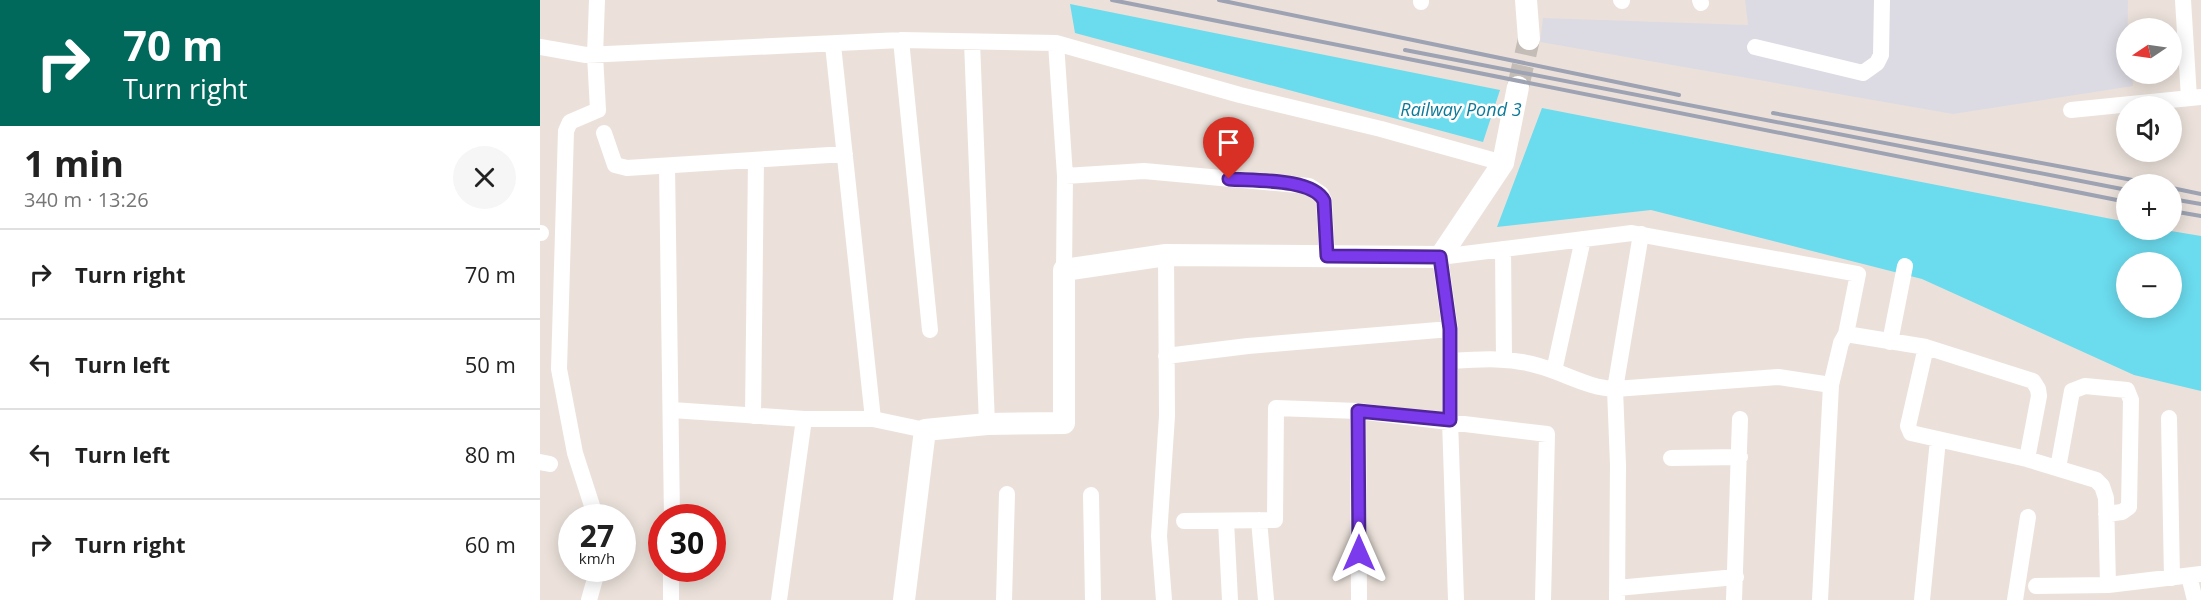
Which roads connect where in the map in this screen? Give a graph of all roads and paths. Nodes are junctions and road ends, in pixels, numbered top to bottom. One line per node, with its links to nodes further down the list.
1 (597, 0): 12 (street)
2 (1526, 0): 5 (street)
3 (1882, 0): 11 (street)
4 (2182, 0): 14 (street)
5 (1529, 39)
6 (902, 40): 7 (street); 9 (street); 31 (street)
7 (972, 42): 8 (street); 49 (street)
8 (1056, 43): 19 (street); 21 (street)
9 (833, 45): 12 (street); 17 (street)
10 (540, 46): 12 (street)
11 (1755, 47)
12 (595, 55): 58 (street)
13 (1518, 87): 19 (street)
14 (2195, 97): 15 (street)
15 (2070, 110)
16 (604, 133): 20 (street)
17 (845, 154): 18 (street); 46 (street)
18 (756, 160): 20 (street); 43 (street)
19 (1503, 163): 27 (street)
20 (667, 166): 41 (street)
21 (1065, 176): 26 (street); 29 (street)
22 (1641, 234): 23 (street); 32 (street); 40 (street)
23 (1582, 239): 24 (street); 38 (street)
24 (1503, 249): 27 (street); 36 (street)
25 (1166, 255): 26 (street); 29 (street); 35 (street)
26 (1327, 256): 27 (street)
27 (1440, 257): 30 (street)
28 (1905, 266): 33 (street)
29 (1064, 270): 49 (street)
30 (1450, 329): 35 (street); 37 (street)
31 (930, 330)
32 (1846, 334): 33 (street); 39 (street)
33 (1890, 342): 34 (street)
34 (1926, 347): 51 (street); 54 (street)
35 (1166, 356): 79 (street)
36 (1504, 358): 37 (street); 38 (street)
37 (1450, 361): 48 (street)
38 (1554, 371): 40 (street)
39 (1831, 385): 40 (street); 86 (street)
40 (1615, 389): 72 (street)
41 (672, 410): 43 (street); 59 (street)
42 (1358, 411): 48 (street); 62 (street); 82 (street)
43 (753, 416): 45 (street)
44 (2169, 418): 67 (street)
45 (804, 419): 46 (street); 75 (street)
46 (873, 419): 50 (street)
47 (1740, 419): 52 (street)
48 (1450, 420): 83 (street); 84 (street)
49 (987, 424): 50 (street)
50 (925, 430): 76 (street)
51 (1938, 440): 54 (street); 87 (street)
52 (1740, 457): 53 (street); 66 (street)
53 (1671, 458)
54 (2027, 459): 55 (street)
55 (2058, 468): 60 (street); 60 (street)
56 (1007, 494): 77 (street)
57 (1091, 495): 78 (street)
58 (591, 504)
59 (672, 504)
60 (2106, 514): 70 (street)
61 (2028, 517): 88 (street)
62 (1259, 520): 64 (street); 81 (street)
63 (1184, 521): 64 (street)
64 (1226, 521): 80 (street)
65 (2195, 575): 67 (street); 89 (street)
66 (1736, 576): 72 (street); 85 (street)
67 (2172, 578): 70 (street)
68 (594, 582): 73 (street)
69 (671, 582): 74 (street)
70 (2108, 585): 71 (street)
71 (2036, 586)
72 (1617, 594)
73 (589, 600)
74 (671, 600)
75 (778, 600)
76 (904, 600)
77 (1004, 600)
78 (1093, 600)
79 (1164, 600)
80 (1230, 600)
81 (1266, 600)
82 (1359, 600)
83 (1456, 600)
84 (1543, 600)
85 (1734, 600)
86 (1820, 600)
87 (1922, 600)
88 (2015, 600)
89 (2195, 600)

